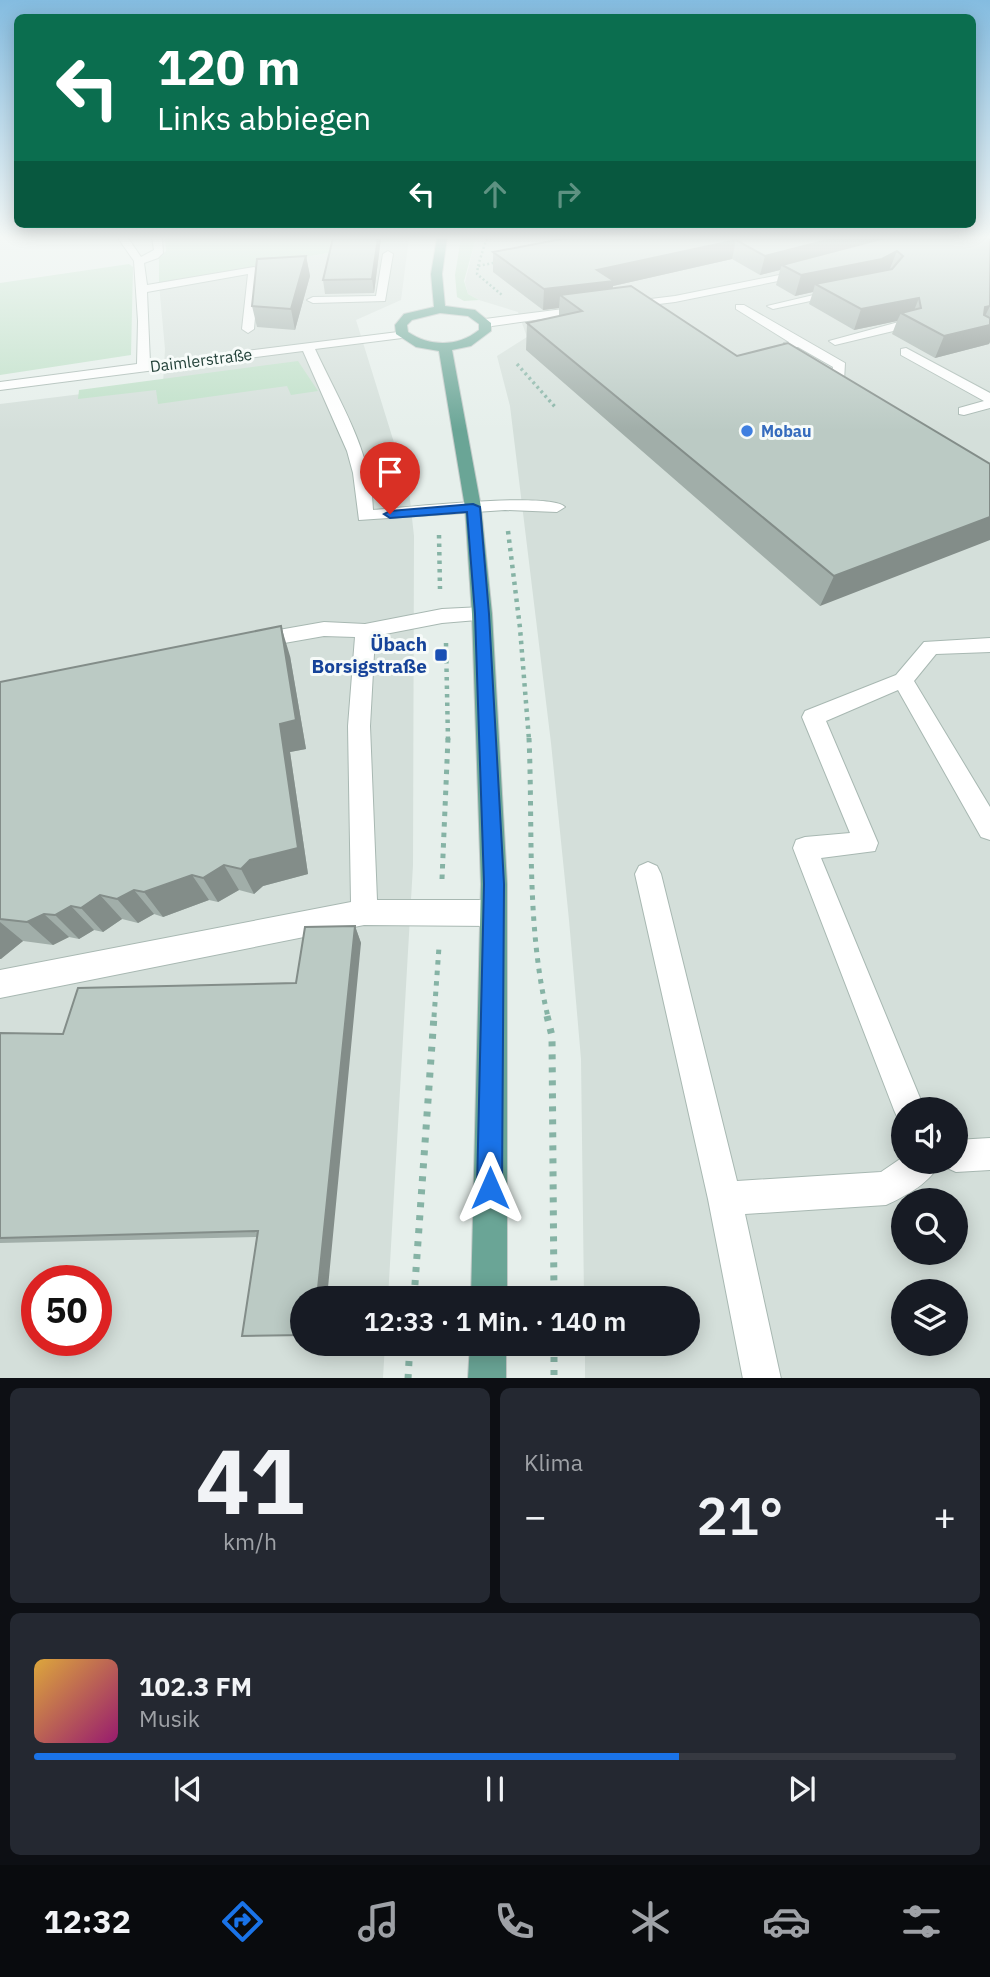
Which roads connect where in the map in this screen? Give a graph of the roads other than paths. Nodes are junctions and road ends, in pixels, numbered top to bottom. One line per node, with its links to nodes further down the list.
1 (143, 302): 21 (street)
2 (254, 302): 13 (street)
3 (438, 302): 9 (main road)
4 (643, 302): 7 (street)
5 (790, 302): 6 (street)
6 (773, 306)
7 (609, 307)
8 (740, 307): 16 (street)
9 (440, 309): 11 (main road); 14 (main road)
10 (596, 309): 11 (street)
11 (485, 323): 18 (main road)
12 (906, 324): 15 (street)
13 (248, 329)
14 (402, 334): 17 (street, Daimlerstraße); 18 (main road)
15 (835, 341)
16 (800, 343): 19 (street); 24 (street)
17 (307, 346): 21 (street, Daimlerstraße); 26 (street)
18 (444, 346): 26 (main road)
19 (776, 349)
20 (906, 352): 23 (street)
21 (143, 368): 22 (street, Daimlerstraße)
22 (0, 386)
23 (990, 402): 25 (street)
24 (870, 403)
25 (964, 411)
26 (473, 507): 27 (street); 28 (main road)
27 (557, 507)
28 (482, 614): 29 (street); 36 (main road)
29 (365, 631): 31 (street); 35 (street)
30 (990, 645): 32 (street)
31 (230, 646)
32 (903, 680): 33 (street); 38 (street)
33 (990, 829)
34 (648, 874): 42 (street)
35 (363, 912): 36 (street); 37 (street)
36 (492, 914): 43 (main road)
37 (0, 984)
38 (905, 1097)
39 (990, 1154): 40 (street)
40 (968, 1155)
41 (907, 1174): 42 (street)
42 (725, 1199): 46 (street)
43 (489, 1286)
44 (488, 1356): 45 (main road)
45 (487, 1378)
46 (762, 1378)

